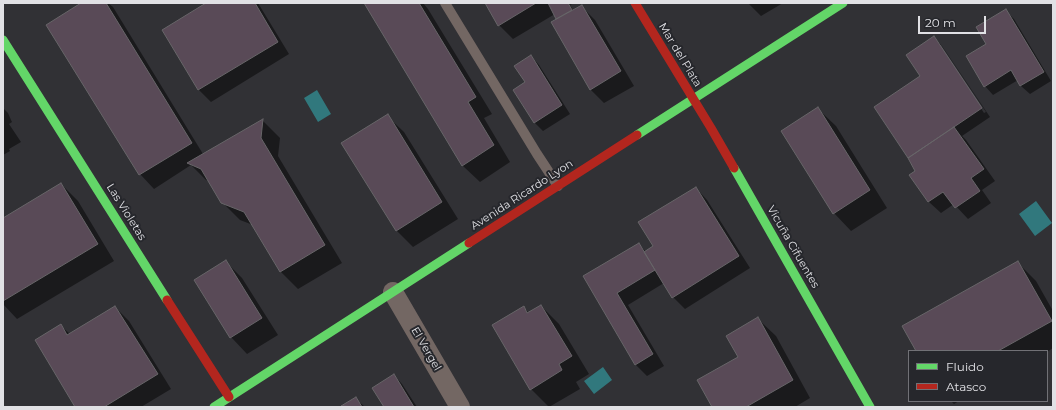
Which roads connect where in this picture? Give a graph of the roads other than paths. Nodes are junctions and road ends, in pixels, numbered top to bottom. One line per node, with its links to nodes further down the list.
1 (445, 3): 6 (lane)
2 (635, 3): 5 (street, Mar del Plata)
3 (842, 3): 5 (street, Avenida Ricardo Lyon)
4 (3, 40): 8 (street, Las Violetas)
5 (693, 99): 6 (street, Avenida Ricardo Lyon); 11 (street, Vicuña Cifuentes)
6 (558, 186): 7 (street, Avenida Ricardo Lyon)
7 (393, 292): 8 (street, Avenida Ricardo Lyon); 10 (street, El Vergel)
8 (229, 397): 9 (street, Avenida Ricardo Lyon)
9 (214, 407)
10 (460, 407)
11 (870, 407)

